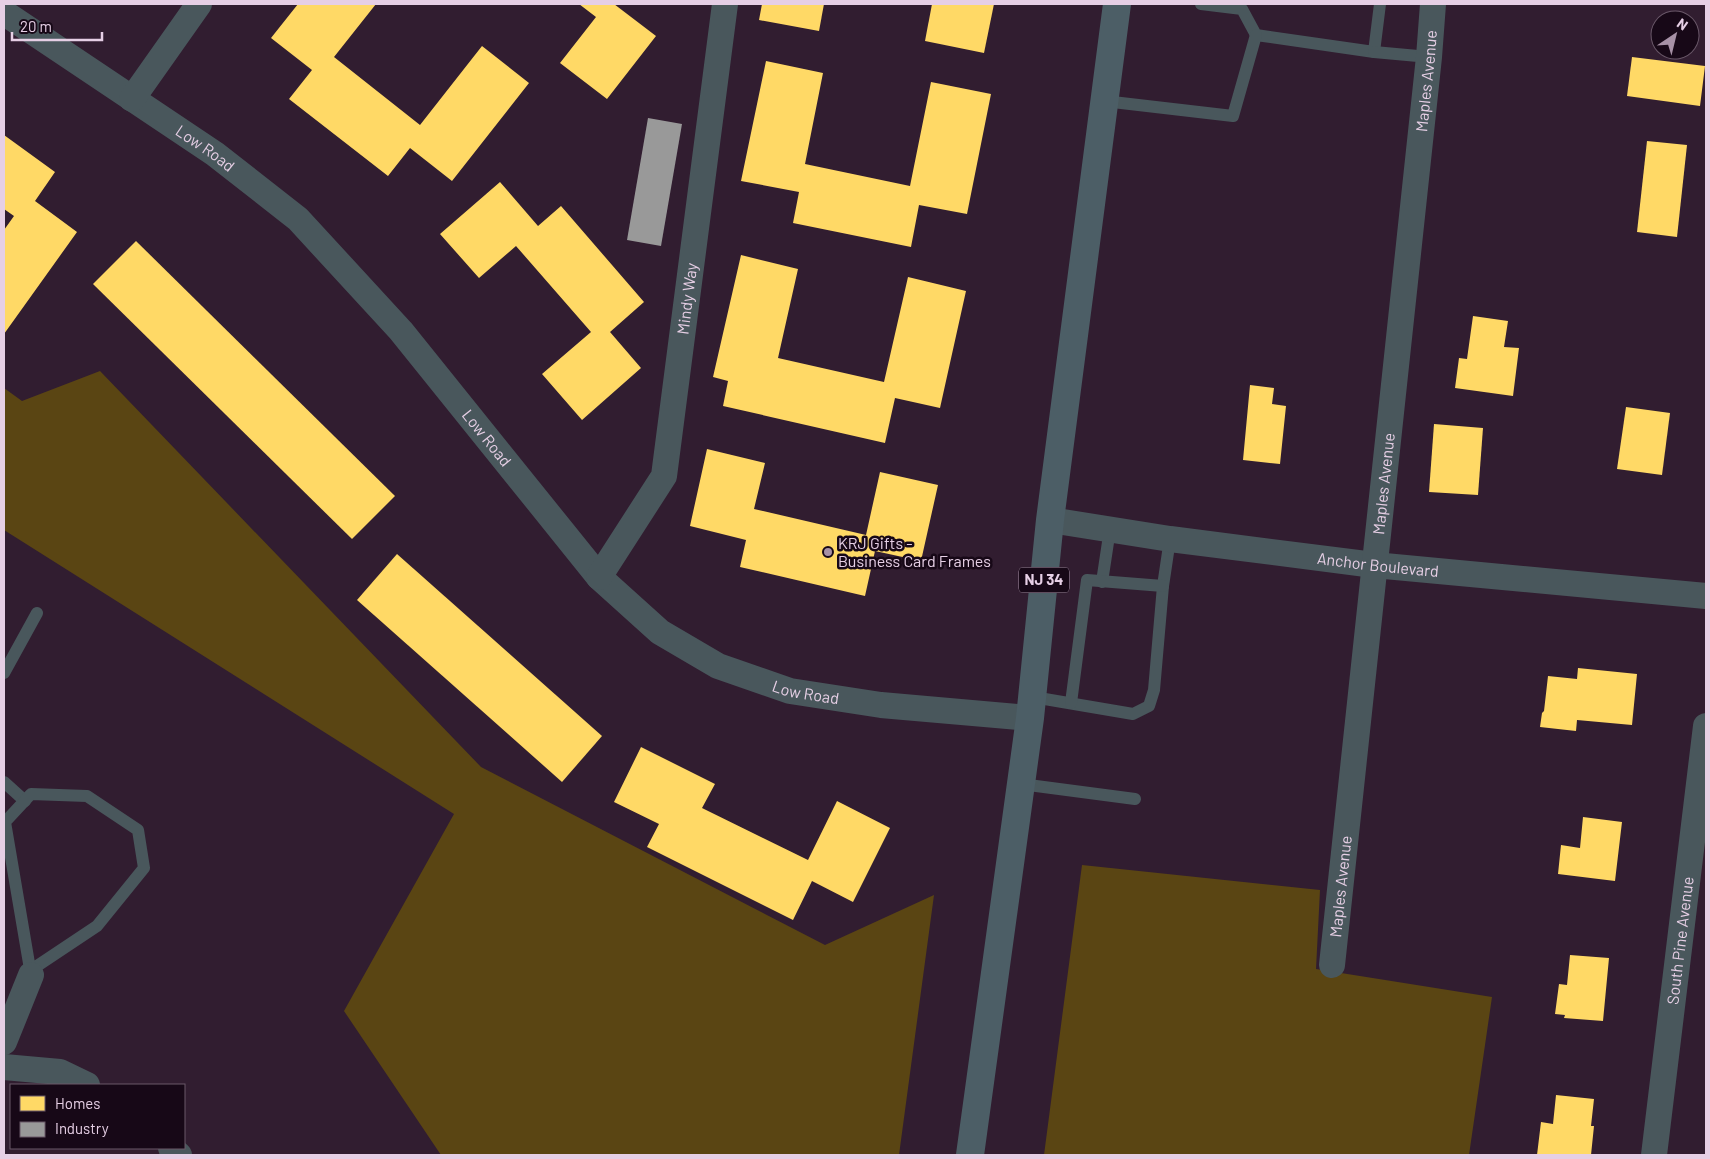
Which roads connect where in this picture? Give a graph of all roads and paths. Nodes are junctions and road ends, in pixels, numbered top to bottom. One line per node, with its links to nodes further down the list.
1 (199, 4): 11 (street)
2 (725, 4): 17 (street, Mindy Way)
3 (1118, 4): 12 (main road, NJ 34)
4 (1201, 4): 8 (lane)
5 (1380, 4): 9 (lane)
6 (1433, 4): 10 (street, Maples Avenue)
7 (4, 14): 11 (street, Low Road)
8 (1256, 35): 9 (lane); 12 (lane)
9 (1374, 52): 10 (lane)
10 (1429, 56): 16 (street, Maples Avenue)
11 (132, 99): 17 (street, Low Road)
12 (1104, 101): 13 (main road, NJ 34)
13 (1050, 520): 14 (street, Anchor Boulevard); 24 (main road, NJ 34)
14 (1110, 529): 15 (street, Anchor Boulevard); 18 (lane)
15 (1170, 539): 16 (street, Anchor Boulevard); 19 (lane)
16 (1374, 565): 20 (street, Anchor Boulevard); 30 (street, Maples Avenue)
17 (599, 577): 24 (street, Low Road)
18 (1102, 582): 19 (lane); 23 (lane)
19 (1163, 586): 23 (lane)
20 (1706, 596)
21 (37, 613): 22 (lane)
22 (4, 673)
23 (1071, 703): 24 (lane)
24 (1032, 707): 27 (main road, NJ 34)
25 (1706, 726): 36 (street, South Pine Avenue)
26 (4, 782): 29 (lane)
27 (1021, 784): 28 (lane); 35 (main road, NJ 34)
28 (1135, 799)
29 (25, 801): 31 (lane); 31 (lane)
30 (1332, 965)
31 (31, 975): 32 (street)
32 (4, 1042)
33 (4, 1067): 34 (street)
34 (85, 1084)
35 (970, 1155)
36 (1654, 1155)

